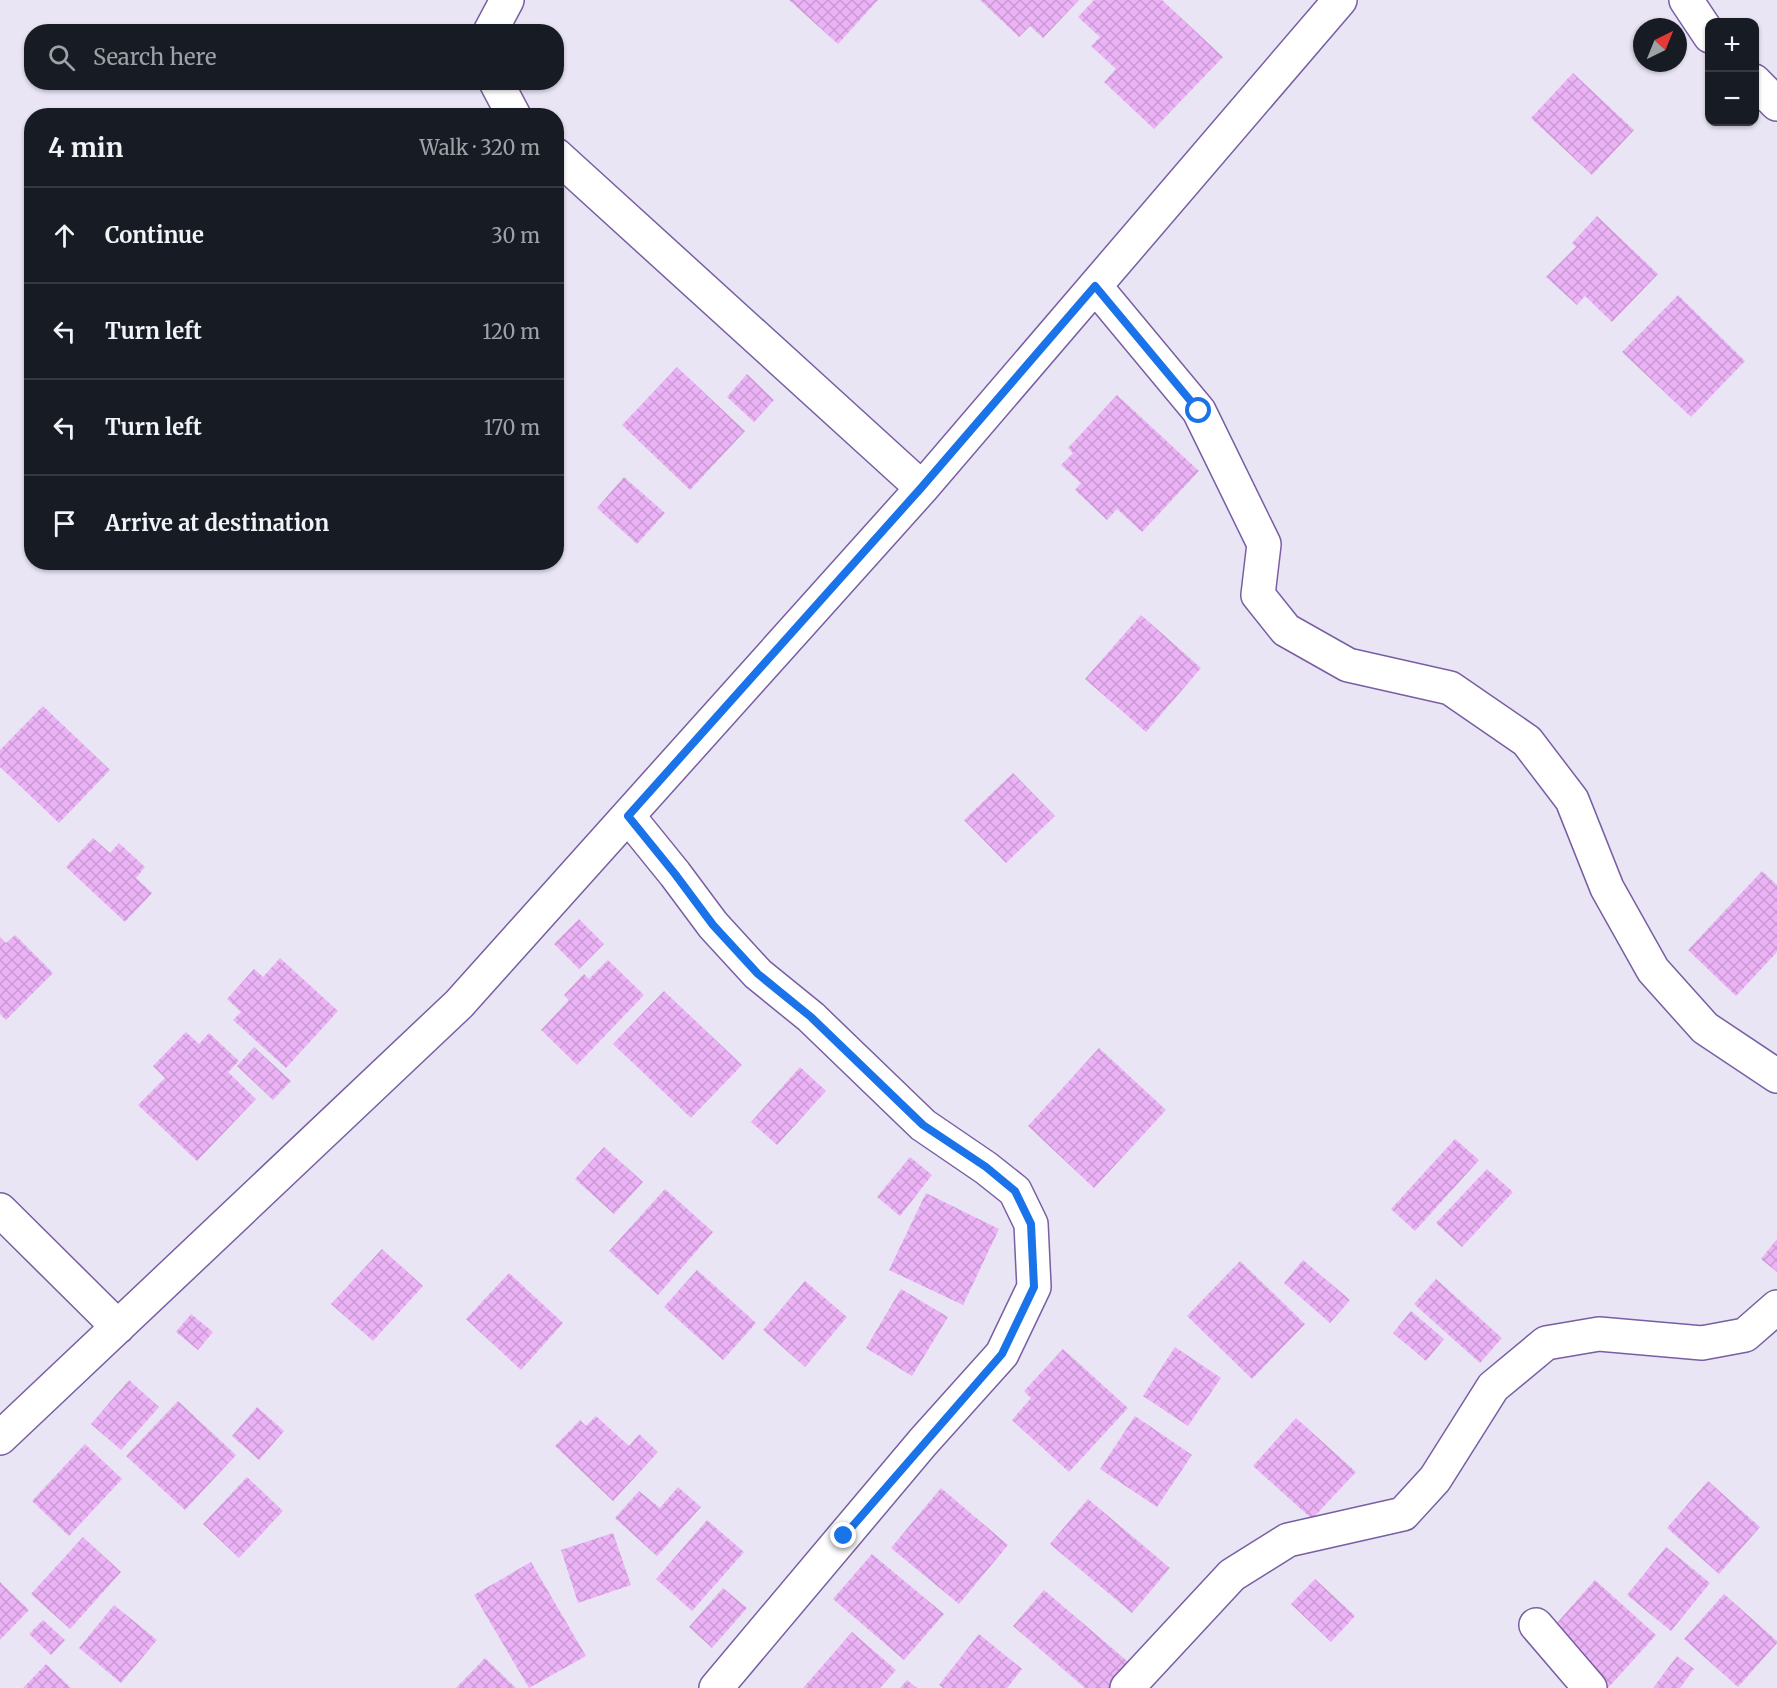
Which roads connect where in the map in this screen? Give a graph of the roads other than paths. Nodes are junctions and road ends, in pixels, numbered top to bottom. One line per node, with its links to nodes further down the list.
1 (507, 0): 4 (street)
2 (1340, 0): 11 (street)
3 (1686, 0): 5 (street)
4 (494, 24)
5 (1705, 28)
6 (1759, 85): 8 (street)
7 (500, 90): 9 (street)
8 (1777, 104)
9 (510, 108)
10 (564, 162): 12 (street)
11 (1095, 286): 12 (street); 14 (street)
12 (921, 488): 13 (street)
13 (628, 816): 17 (street); 20 (street)
14 (1777, 1076)
15 (0, 1210): 17 (street)
16 (1777, 1307): 21 (street)
17 (118, 1327): 18 (street)
18 (0, 1438)
19 (1536, 1625): 22 (street)
20 (716, 1688)
21 (1127, 1688)
22 (1590, 1688)

